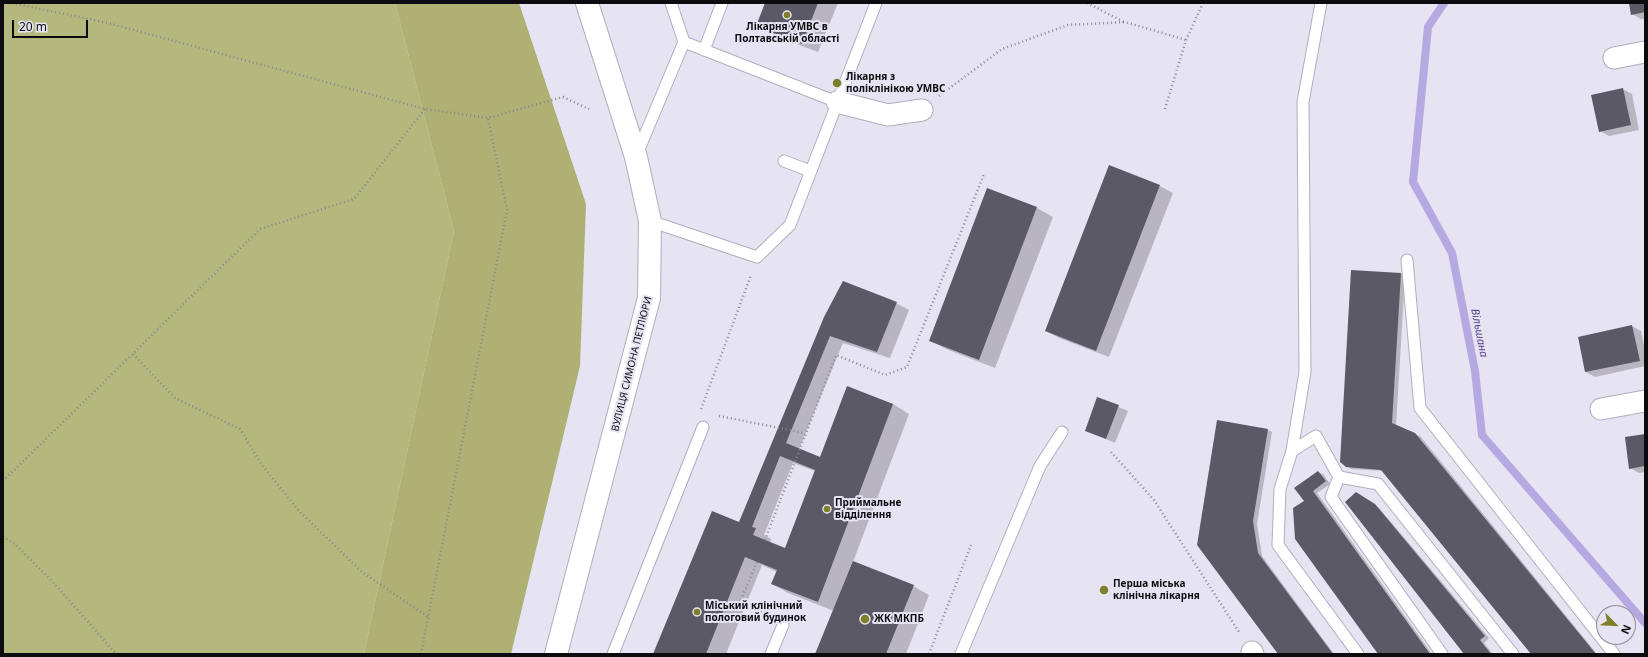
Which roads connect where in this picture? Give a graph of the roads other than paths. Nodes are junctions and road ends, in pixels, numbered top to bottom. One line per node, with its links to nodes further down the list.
1 (587, 3): 12 (street, ВУЛИЦЯ СИМОНА ПЕТЛЮРИ)
2 (671, 3): 6 (lane)
3 (722, 3): 7 (lane)
4 (876, 3): 10 (lane)
5 (1321, 3): 21 (lane)
6 (684, 42): 7 (lane); 12 (lane)
7 (704, 50): 10 (lane)
8 (1645, 52): 9 (street)
9 (1614, 58)
10 (837, 102): 11 (street); 14 (lane)
11 (922, 110)
12 (636, 157): 15 (street, ВУЛИЦЯ СИМОНА ПЕТЛЮРИ)
13 (784, 161): 14 (lane)
14 (810, 171): 15 (lane)
15 (650, 221): 24 (street, ВУЛИЦЯ СИМОНА ПЕТЛЮРИ)
16 (1407, 260): 31 (lane)
17 (1645, 401): 18 (street)
18 (1601, 409)
19 (703, 427): 25 (lane)
20 (1062, 432): 27 (lane)
21 (1292, 451): 22 (lane); 28 (lane)
22 (1339, 476): 29 (lane); 30 (lane)
23 (783, 625): 26 (lane)
24 (556, 654)
25 (613, 654)
26 (771, 654)
27 (961, 654)
28 (1358, 654)
29 (1442, 654)
30 (1514, 654)
31 (1614, 654)

